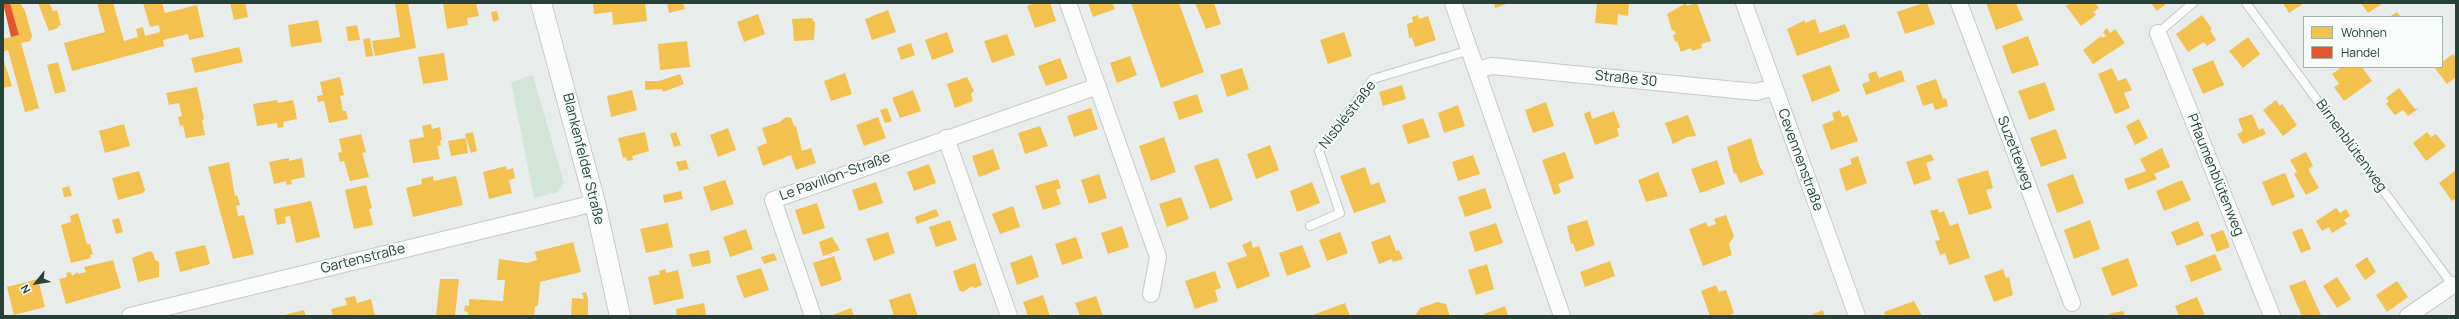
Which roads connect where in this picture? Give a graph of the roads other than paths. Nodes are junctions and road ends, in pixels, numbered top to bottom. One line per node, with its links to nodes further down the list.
1 (541, 3): 14 (street, Blankenfelder Straße)
2 (1068, 3): 11 (street)
3 (1453, 3): 9 (street)
4 (1744, 3): 12 (street, Cevennenstraße)
5 (1959, 3): 18 (street, Suzetteweg)
6 (2192, 3): 8 (lane)
7 (2246, 3): 16 (lane, Birnenblütenweg)
8 (2158, 33): 25 (street, Pflaumenblütenweg)
9 (1470, 50): 10 (street); 15 (lane, Nisbléstraße)
10 (1477, 70): 12 (street, Straße 30); 23 (street)
11 (1098, 86): 13 (street, Le Pavillon-Straße); 17 (street)
12 (1774, 87): 24 (street, Cevennenstraße)
13 (946, 138): 21 (street, Le Pavillon-Straße); 22 (street)
14 (595, 203): 19 (street, Gartenstraße); 20 (street, Blankenfelder Straße)
15 (1310, 226)
16 (2454, 287): 26 (street)
17 (1152, 294)
18 (2072, 303)
19 (130, 316)
20 (620, 316)
21 (813, 316)
22 (1009, 316)
23 (1562, 316)
24 (1857, 316)
25 (2272, 316)
26 (2408, 316)

